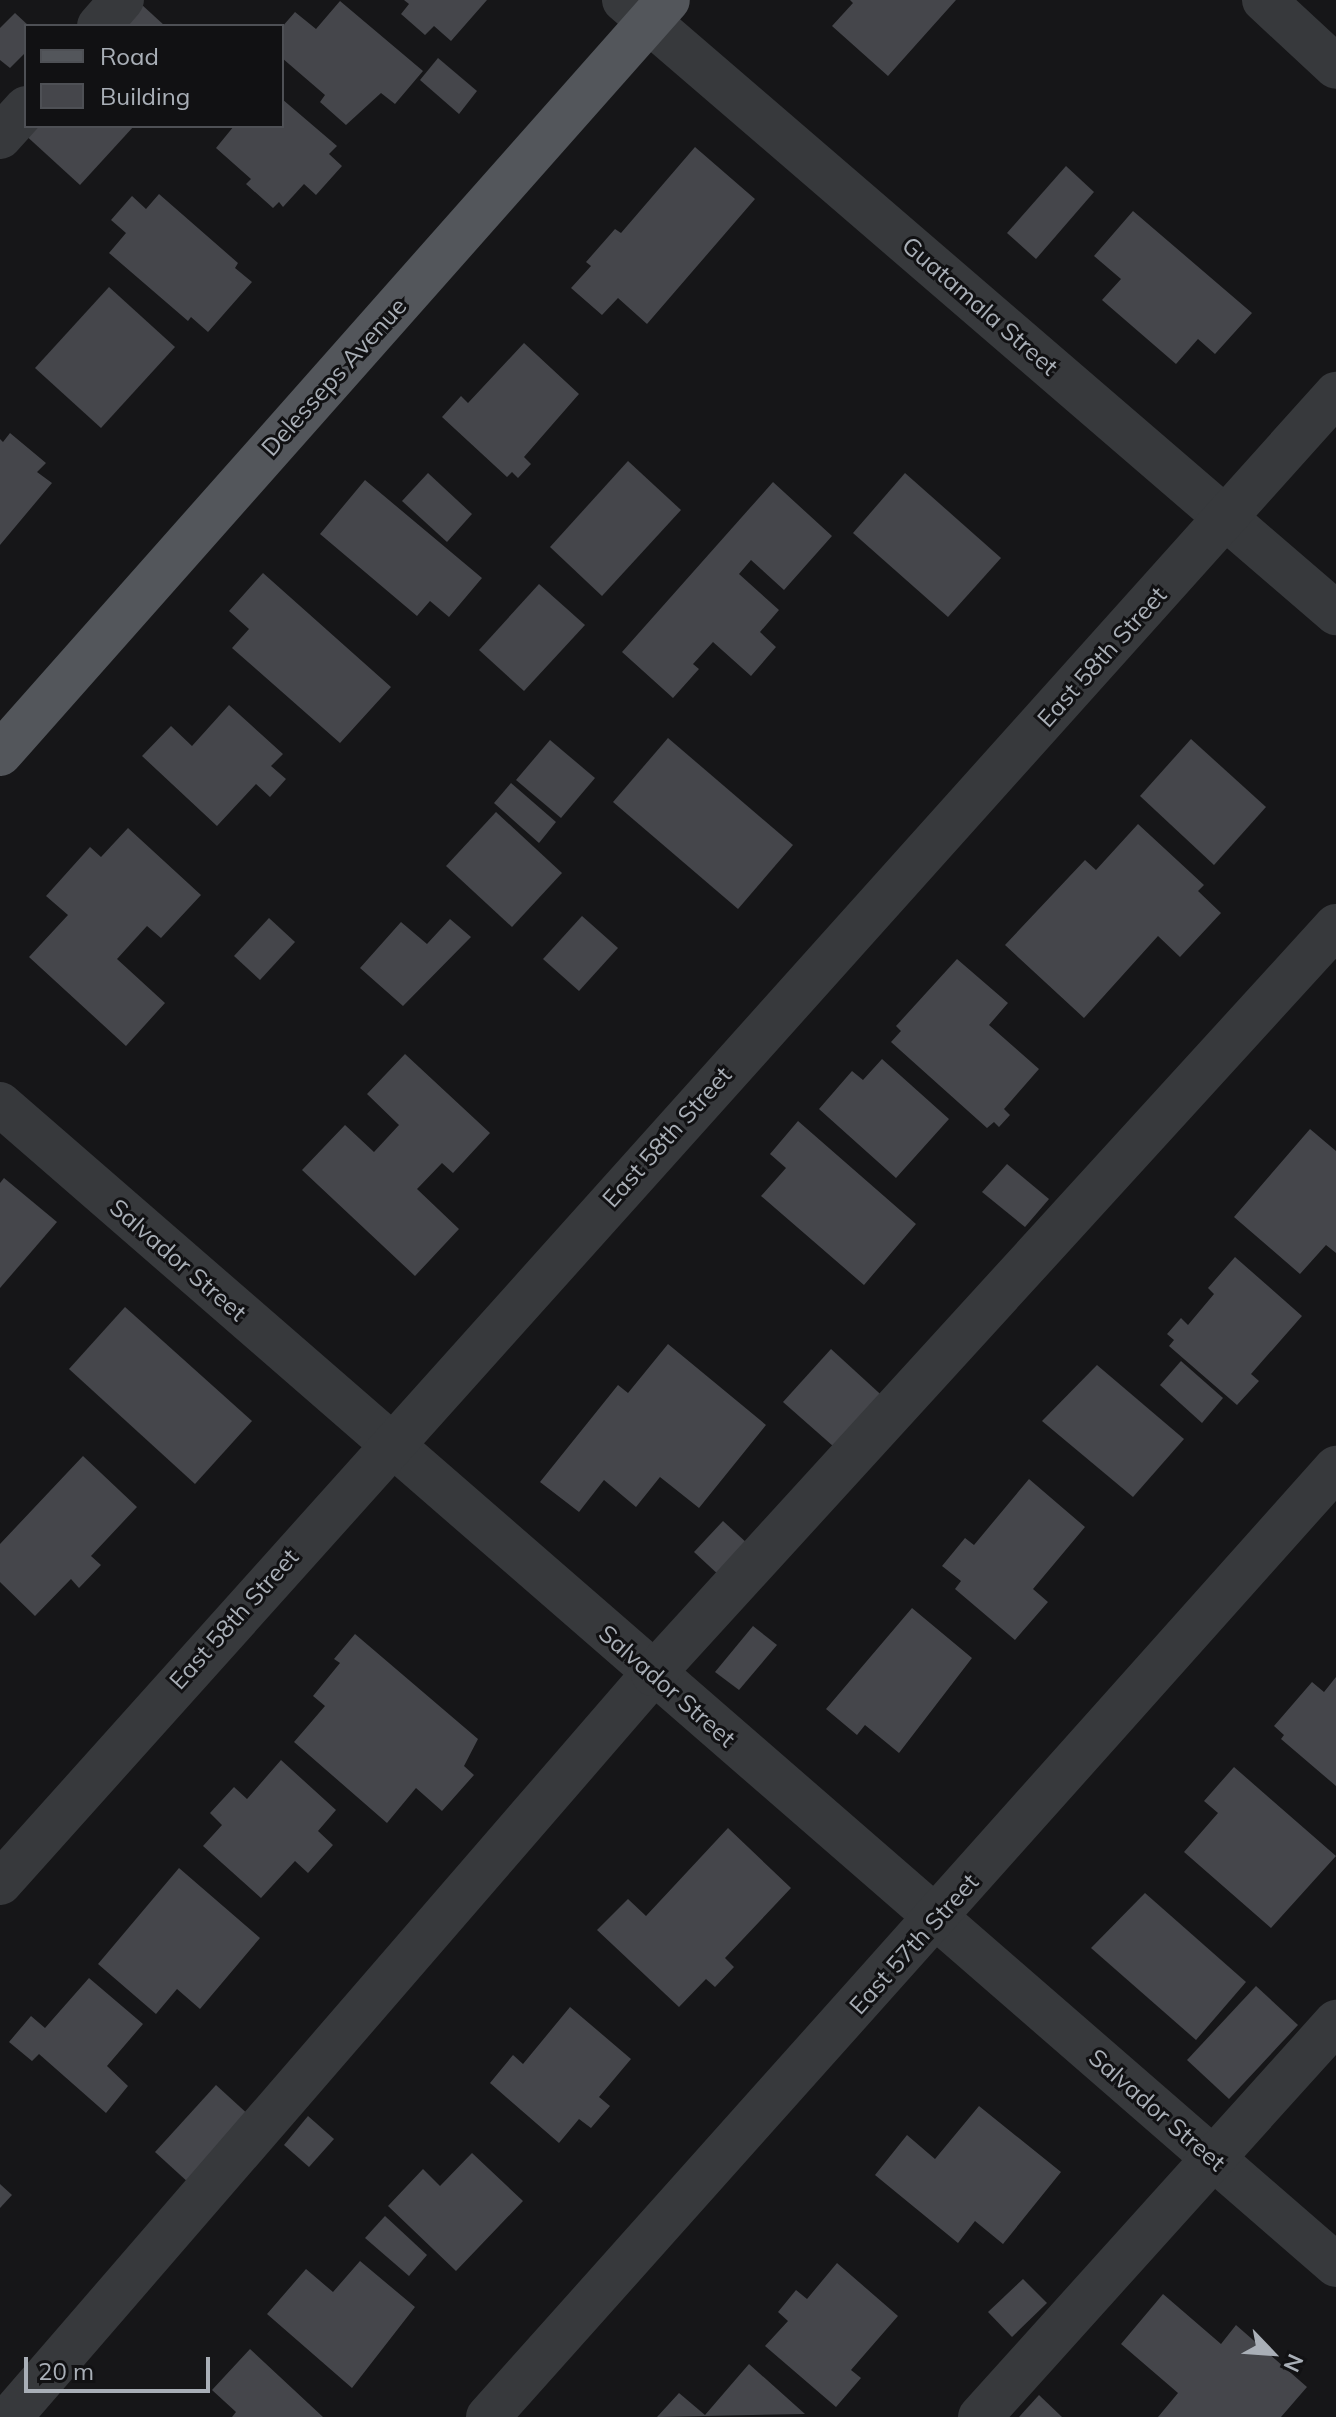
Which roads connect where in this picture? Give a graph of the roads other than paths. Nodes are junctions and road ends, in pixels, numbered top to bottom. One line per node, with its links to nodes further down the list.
1 (122, 0): 4 (street)
2 (1264, 0): 5 (street)
3 (647, 7): 9 (street, Guatamala Street); 11 (main road, Delesseps Avenue)
4 (101, 24)
5 (1336, 67)
6 (24, 110): 7 (street)
7 (0, 137)
8 (1336, 394): 9 (street, East 58th Street)
9 (1227, 519): 10 (street, Guatamala Street); 14 (street, East 58th Street)
10 (1336, 613)
11 (0, 754)
12 (1336, 926): 16 (street)
13 (0, 1104): 14 (street, Salvador Street)
14 (389, 1444): 16 (street, Salvador Street); 17 (street, East 58th Street)
15 (1336, 1468): 18 (street, East 57th Street)
16 (653, 1674): 18 (street, Salvador Street); 22 (street)
17 (0, 1883)
18 (936, 1920): 20 (street, Salvador Street); 23 (street, East 57th Street)
19 (1336, 2022): 20 (street)
20 (1212, 2158): 21 (street, Salvador Street); 24 (street)
21 (1336, 2265)
22 (10, 2417)
23 (488, 2417)
24 (980, 2417)

